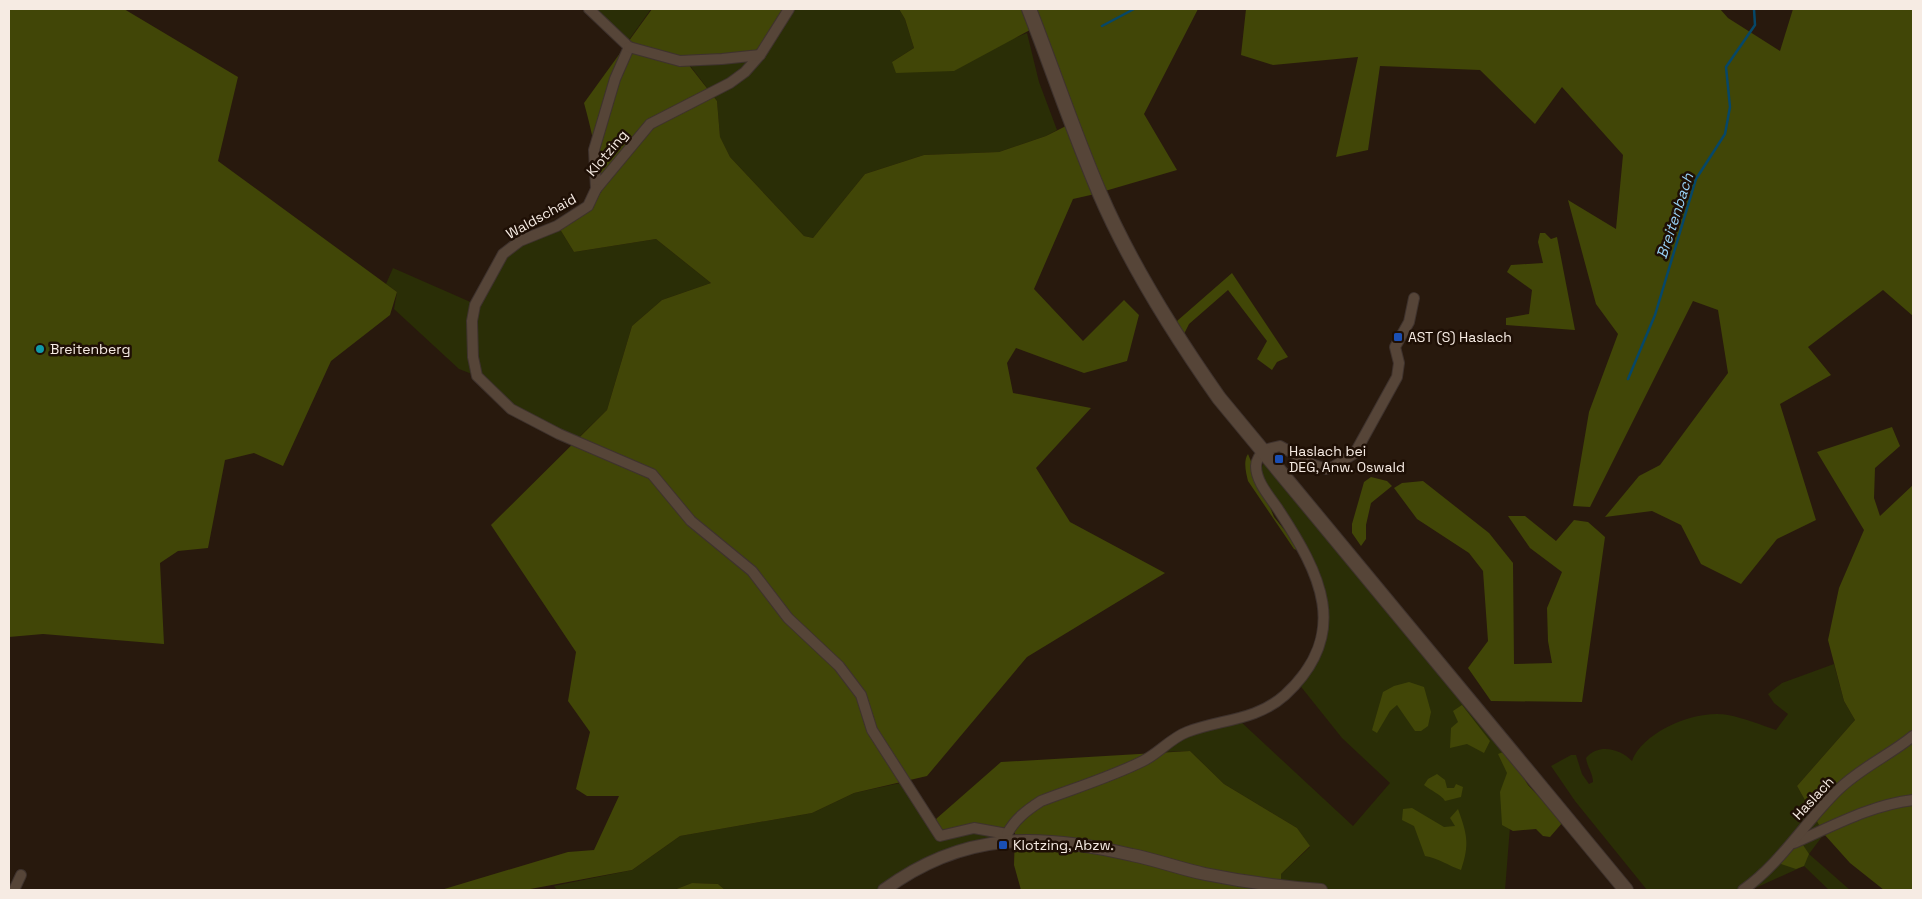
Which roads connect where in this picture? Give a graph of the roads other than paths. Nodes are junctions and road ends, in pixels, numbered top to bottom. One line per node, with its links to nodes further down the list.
1 (589, 9): 4 (street)
2 (789, 9): 5 (street, Klotzing)
3 (1030, 9): 8 (main road)
4 (629, 47): 5 (street); 6 (street, Klotzing)
5 (760, 55): 6 (street, Klotzing)
6 (596, 189): 11 (street, Waldschaid)
7 (1414, 298): 8 (street)
8 (1264, 450): 11 (street); 17 (main road)
9 (1913, 736): 12 (street, Haslach)
10 (1913, 800): 12 (street)
11 (1007, 837): 15 (street); 16 (street)
12 (1791, 844): 18 (street, Haslach)
13 (21, 875): 14 (street)
14 (14, 890)
15 (884, 890)
16 (1321, 890)
17 (1626, 890)
18 (1743, 890)

